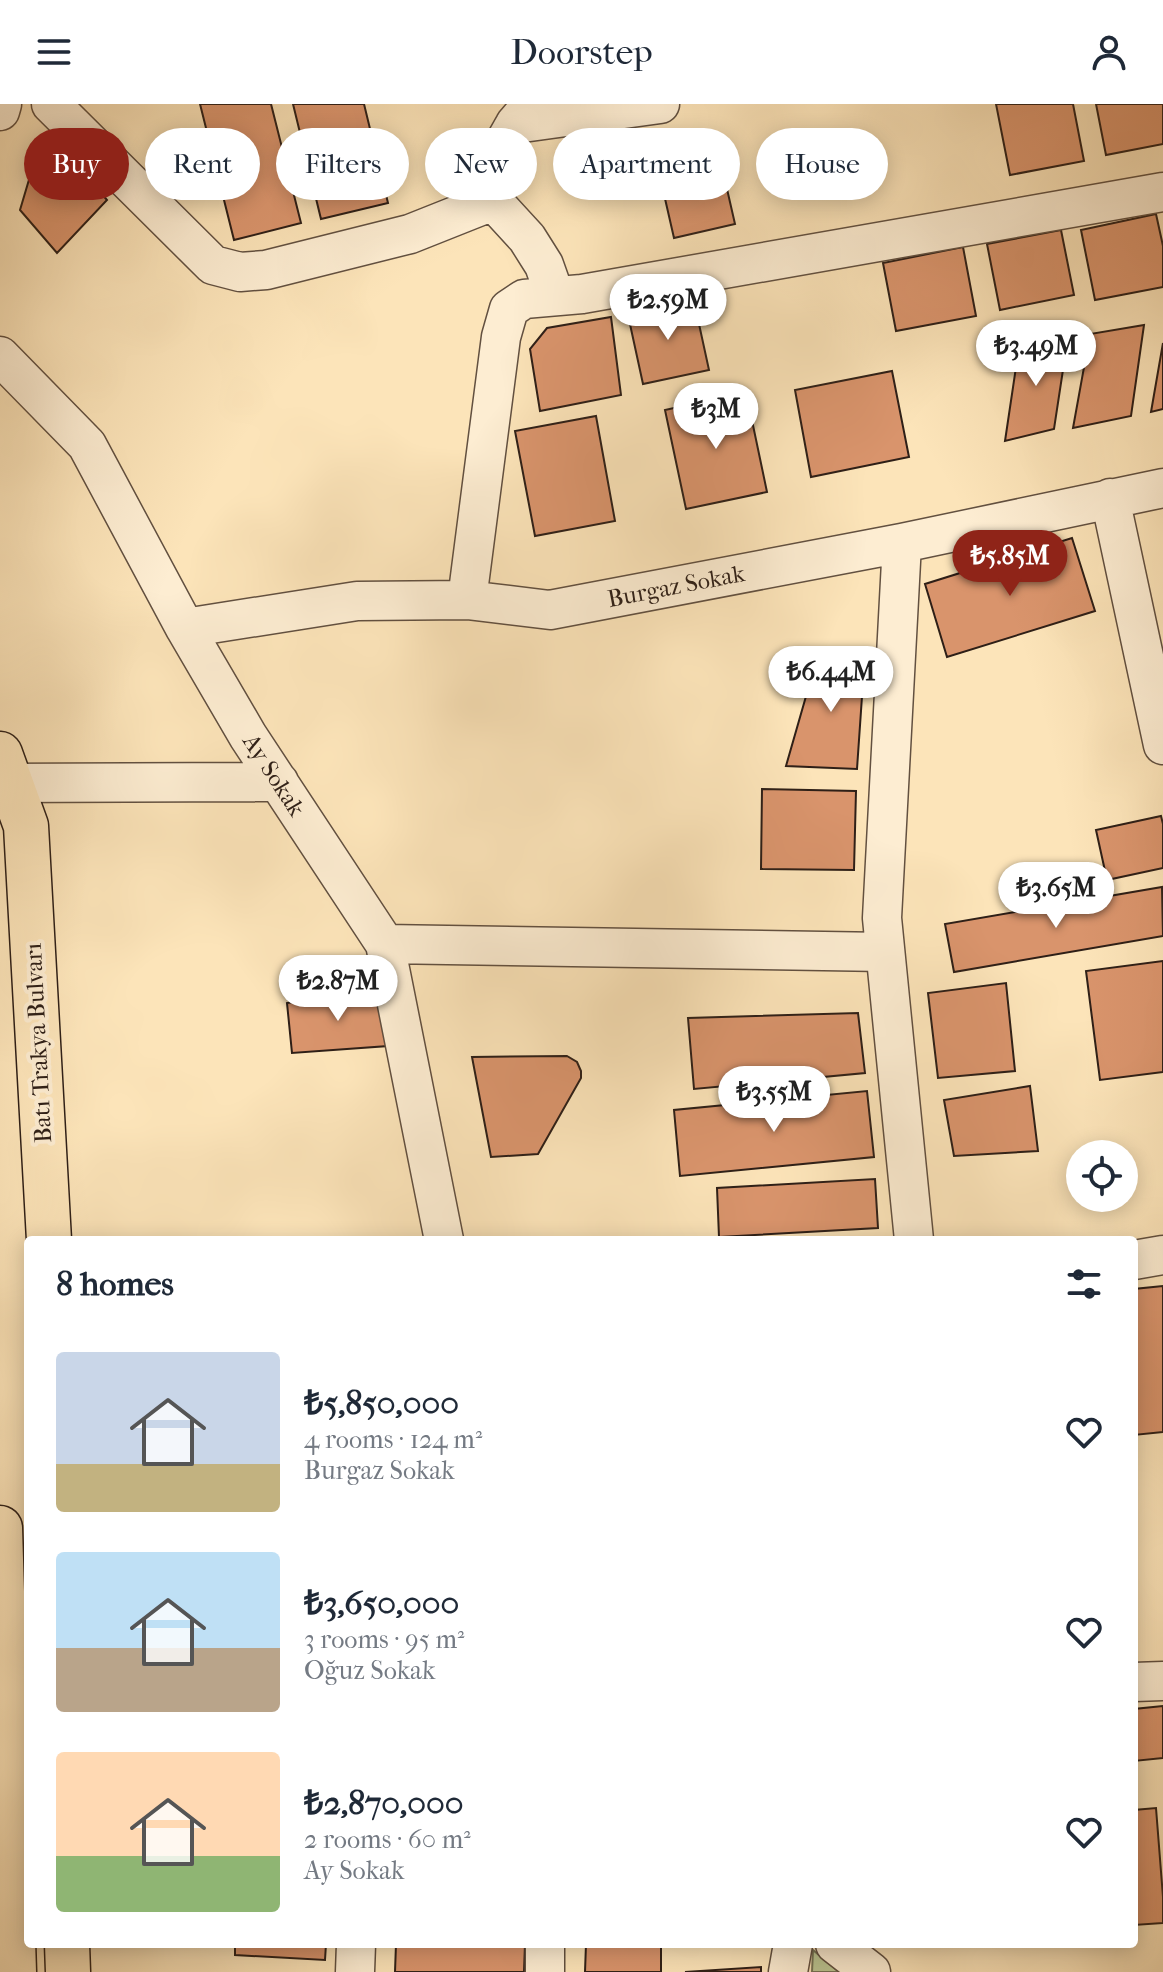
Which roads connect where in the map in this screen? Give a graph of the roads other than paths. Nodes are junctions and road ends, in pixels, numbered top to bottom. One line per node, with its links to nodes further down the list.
1 (2, 104): 4 (street)
2 (51, 104): 7 (street)
3 (660, 104): 5 (street)
4 (0, 111)
5 (524, 114): 7 (street)
6 (1163, 192): 8 (street)
7 (493, 201): 8 (street)
8 (555, 296): 13 (street)
9 (0, 356): 14 (street, Ay Sokak)
10 (1163, 488): 11 (street, Burgaz Sokak)
11 (1110, 498): 12 (street, Burgaz Sokak); 15 (street)
12 (902, 543): 13 (street, Burgaz Sokak); 19 (street)
13 (467, 600): 14 (street, Burgaz Sokak)
14 (185, 628): 17 (street, Ay Sokak)
15 (1163, 745)
16 (4, 774): 17 (street); 20 (main road, Batı Trakya Bulvarı)
17 (279, 782): 18 (street, Ay Sokak)
18 (385, 944): 19 (street); 21 (street, Ay Sokak)
19 (885, 952): 22 (street)
20 (49, 1236)
21 (443, 1236)
22 (914, 1236)
23 (1163, 1255): 24 (street)
24 (1138, 1259)
25 (0, 1528): 27 (main road)
26 (24, 1549): 27 (main road)
27 (1, 1584): 28 (main road); 36 (main road)
28 (24, 1617)
29 (1163, 1681): 30 (street)
30 (1138, 1682)
31 (67, 1948): 37 (main road)
32 (356, 1948): 38 (street)
33 (545, 1948): 39 (street)
34 (792, 1948): 40 (street)
35 (840, 1948): 41 (street)
36 (14, 1972)
37 (68, 1972)
38 (355, 1972)
39 (545, 1972)
40 (788, 1972)
41 (871, 1972)

